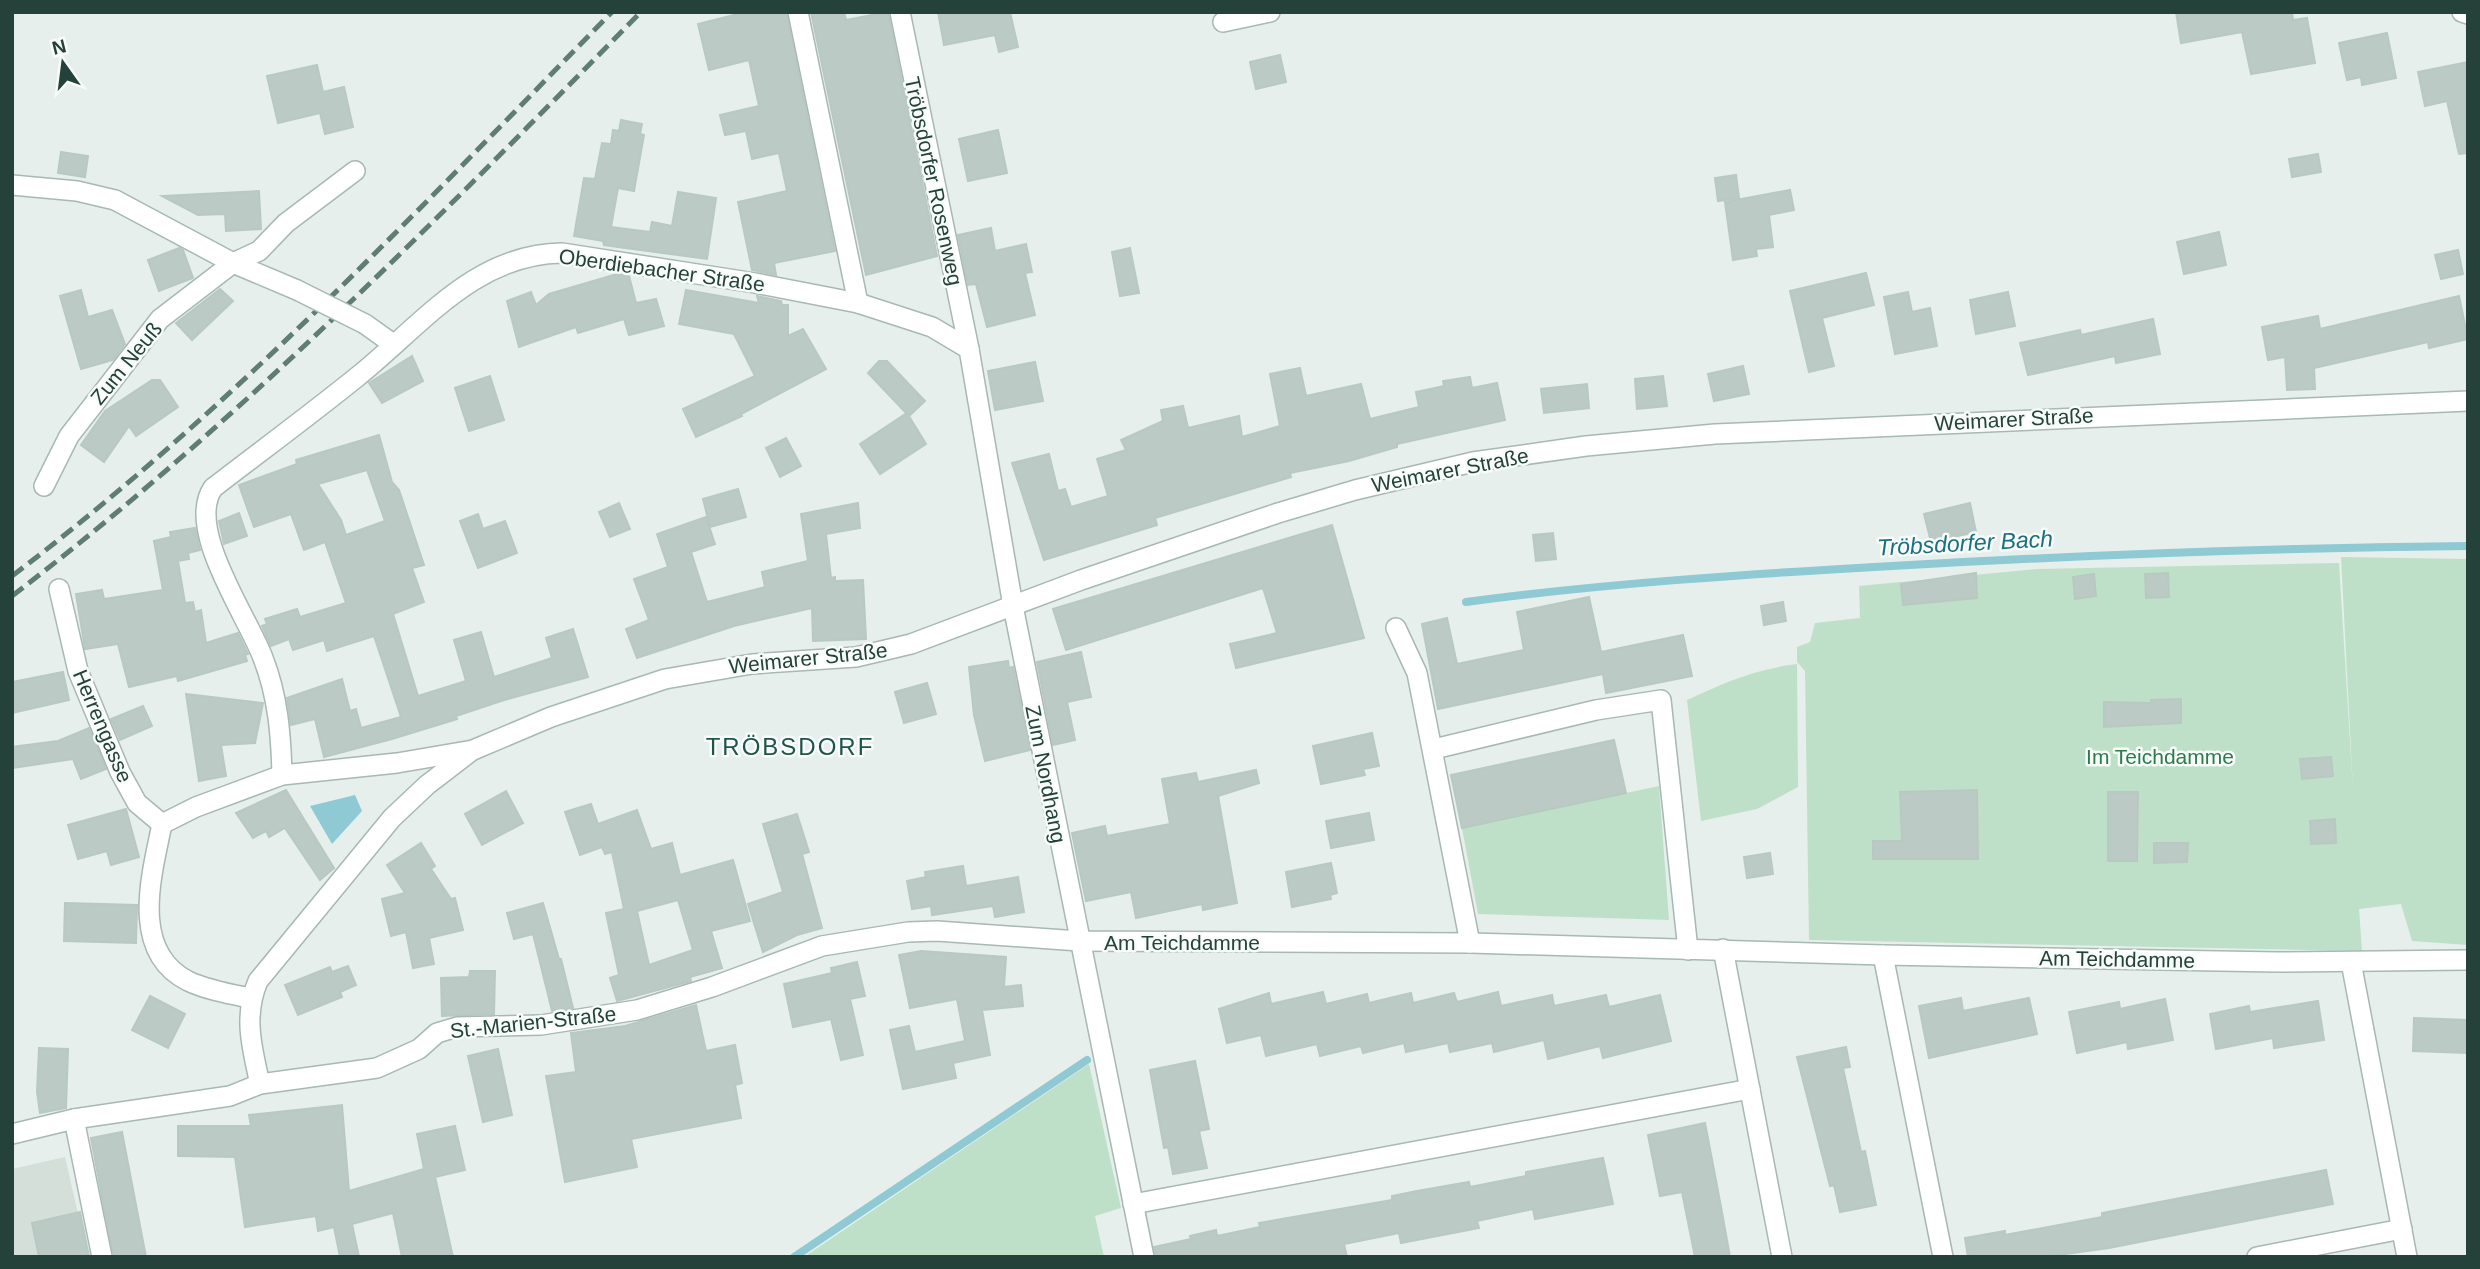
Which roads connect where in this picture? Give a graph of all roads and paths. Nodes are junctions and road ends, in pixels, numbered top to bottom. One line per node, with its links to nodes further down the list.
1 (798, 12): 10 (street)
2 (900, 12): 12 (street, Tröbsdorfer Rosenweg)
3 (1270, 12): 6 (street)
4 (2462, 12): 5 (street)
5 (2468, 14)
6 (1223, 22)
7 (355, 171): 9 (street, Zum Neuß)
8 (12, 185): 9 (street)
9 (233, 263): 11 (street, bridge); 14 (street, Zum Neuß)
10 (858, 303): 11 (street, Oberdiebacher Straße); 12 (street, Oberdiebacher Straße)
11 (393, 344): 20 (street, Oberdiebacher Straße)
12 (969, 349): 16 (street)
13 (2468, 401): 16 (street, Weimarer Straße)
14 (44, 486)
15 (60, 589): 21 (street, Herrengasse)
16 (1013, 606): 19 (street, Weimarer Straße); 22 (street, Zum Nordhang)
17 (1396, 628): 18 (street)
18 (1434, 749): 23 (street); 25 (street)
19 (473, 750): 20 (street, Weimarer Straße); 29 (street, Weimarer Straße)
20 (282, 775): 21 (street, Weimarer Straße)
21 (162, 824): 29 (street)
22 (1079, 941): 23 (street, Am Teichdamme); 30 (street, St.-Marien-Straße); 34 (street, Am Teichdamme)
23 (1470, 943): 25 (street, Am Teichdamme)
24 (1724, 949): 25 (street, Am Teichdamme); 26 (street, Am Teichdamme); 31 (street)
25 (1689, 950)
26 (1884, 955): 28 (street, Am Teichdamme); 39 (street)
27 (2468, 960): 28 (street, Am Teichdamme)
28 (2351, 962): 35 (street)
29 (250, 999): 30 (street)
30 (260, 1084): 32 (street, St.-Marien-Straße)
31 (1750, 1089): 34 (street); 38 (street)
32 (74, 1119): 33 (street, St.-Marien-Straße); 36 (street)
33 (12, 1134)
34 (1133, 1205): 37 (street, Am Teichdamme)
35 (2402, 1229): 40 (street); 41 (street)
36 (103, 1257)
37 (1144, 1257)
38 (1782, 1257)
39 (1943, 1257)
40 (2257, 1257)
41 (2407, 1257)

